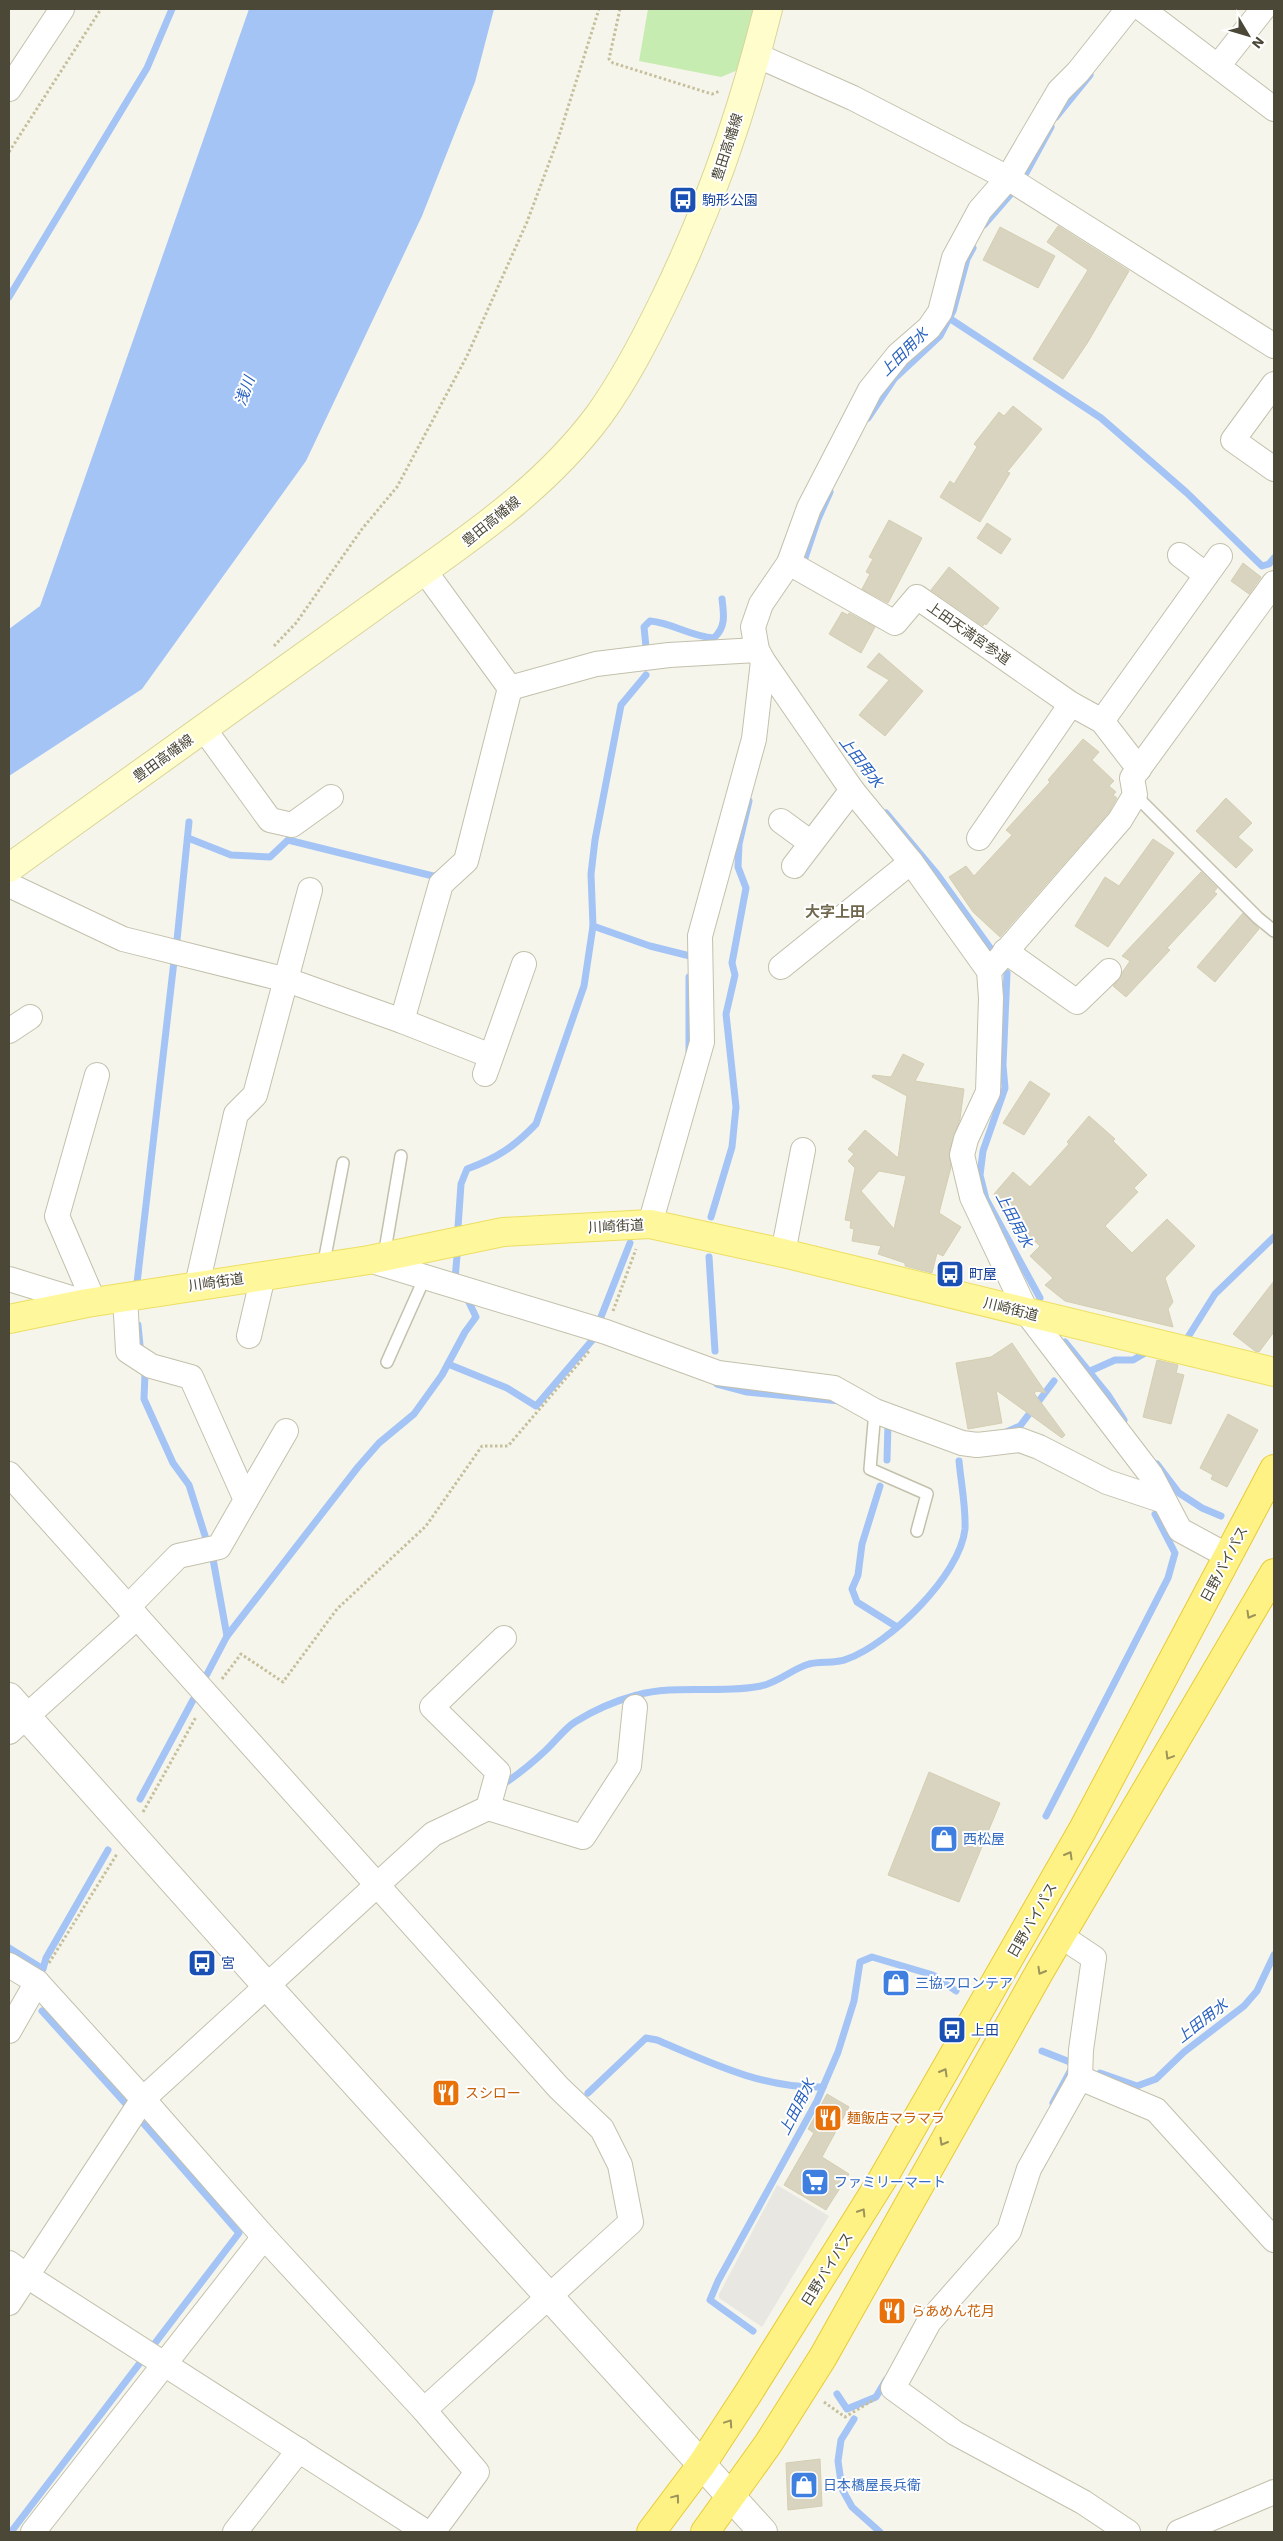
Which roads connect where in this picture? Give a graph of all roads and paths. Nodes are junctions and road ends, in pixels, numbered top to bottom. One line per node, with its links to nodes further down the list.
1 (62, 9): 12 (street)
2 (101, 9): 14 (path)
3 (599, 9): 25 (path)
4 (620, 9): 11 (path)
5 (768, 9): 9 (main road, 豊田高幡線)
6 (1128, 9): 15 (street)
7 (1142, 9): 10 (street)
8 (1263, 9): 10 (street)
9 (756, 55): 11 (main road, 豊田高幡線); 15 (street)
10 (1218, 66): 13 (street)
11 (748, 82): 22 (main road, 豊田高幡線)
12 (9, 89)
13 (1274, 110)
14 (9, 152)
15 (1008, 178): 16 (street); 21 (street)
16 (1274, 346)
17 (1274, 384): 18 (street)
18 (1274, 469)
19 (1180, 555): 23 (street)
20 (1220, 556): 23 (street)
21 (789, 563): 26 (street); 28 (street, 上田天満宮参道)
22 (424, 570): 27 (street); 30 (main road, 豊田高幡線)
23 (1206, 575): 29 (street)
24 (1274, 583): 31 (street)
25 (271, 649)
26 (760, 656): 27 (street); 32 (street); 57 (street)
27 (510, 688): 51 (street)
28 (1071, 704): 29 (street, 上田天満宮参道); 36 (street)
29 (1102, 721): 31 (street, 上田天満宮参道)
30 (204, 728): 34 (street); 40 (main road, 豊田高幡線)
31 (1139, 769): 33 (street)
32 (852, 790): 37 (street); 38 (street)
33 (1135, 795): 43 (lane); 44 (street)
34 (331, 797)
35 (781, 822): 37 (street)
36 (979, 838)
37 (812, 843): 39 (street)
38 (911, 862): 46 (street); 47 (street)
39 (794, 866)
40 (9, 868)
41 (9, 885): 49 (street)
42 (310, 890): 49 (street)
43 (1274, 931)
44 (1005, 951): 47 (street); 48 (street)
45 (524, 964): 51 (street)
46 (781, 967)
47 (989, 971): 67 (street)
48 (1109, 971)
49 (287, 980): 51 (street); 64 (street)
50 (30, 1016): 52 (street)
51 (402, 1021)
52 (9, 1032)
53 (97, 1075): 66 (street)
54 (802, 1150): 58 (street)
55 (401, 1156): 59 (lane)
56 (342, 1163): 60 (lane)
57 (650, 1224): 58 (main road, 川崎街道); 59 (main road, 川崎街道); 69 (path)
58 (783, 1253): 67 (main road, 川崎街道)
59 (376, 1258): 60 (main road, 川崎街道); 62 (street)
60 (323, 1267): 61 (main road, 川崎街道)
61 (263, 1276): 64 (main road, 川崎街道); 70 (street)
62 (425, 1277): 69 (street); 71 (lane)
63 (9, 1279): 66 (street)
64 (197, 1285): 65 (main road, 川崎街道)
65 (125, 1296): 66 (main road, 川崎街道); 77 (street)
66 (90, 1302): 68 (main road, 川崎街道)
67 (1027, 1313): 72 (main road, 川崎街道); 78 (street)
68 (9, 1318)
69 (606, 1332): 73 (street); 84 (path)
70 (249, 1336)
71 (387, 1362)
72 (1274, 1372)
73 (875, 1411): 78 (street); 79 (lane)
74 (286, 1431): 77 (street)
75 (1274, 1469): 80 (highway, 日野バイパス)
76 (9, 1474): 82 (street)
77 (246, 1500): 82 (street)
78 (1164, 1501): 80 (street)
79 (917, 1531)
80 (1228, 1556): 107 (highway, 日野バイパス, one-way to 80)
81 (1274, 1573): 90 (highway, one-way to 90)
82 (132, 1612): 84 (street); 86 (street)
83 (504, 1638): 87 (street)
84 (208, 1697): 88 (path); 89 (street)
85 (635, 1707): 87 (street)
86 (15, 1716): 88 (street)
87 (488, 1808): 89 (street)
88 (131, 1832): 92 (path); 93 (street)
89 (378, 1886): 93 (street); 100 (street)
90 (1061, 1936): 95 (street); 103 (highway, one-way to 103)
91 (9, 1966): 92 (street)
92 (37, 1982): 94 (street); 96 (street)
93 (267, 1986): 96 (street); 100 (street)
94 (9, 2031)
95 (1080, 2078): 98 (street); 104 (street)
96 (143, 2099): 97 (street); 99 (street)
97 (264, 2237): 102 (street); 105 (street)
98 (1274, 2240)
99 (18, 2270): 101 (street); 102 (street)
100 (549, 2296): 105 (street); 107 (street)
101 (9, 2303)
102 (160, 2361): 106 (street); 110 (street)
103 (804, 2388): 104 (path); 109 (highway)
104 (893, 2388): 117 (street)
105 (424, 2410): 113 (street)
106 (298, 2450): 111 (street); 112 (street)
107 (702, 2464): 109 (street); 114 (highway, 日野バイパス, one-way to 107)
108 (1274, 2492): 118 (street)
109 (732, 2497): 115 (highway); 116 (street)
110 (33, 2532)
111 (235, 2532)
112 (426, 2532)
113 (433, 2532)
114 (651, 2532)
115 (705, 2532)
116 (763, 2532)
117 (1128, 2532)
118 (1179, 2532)

